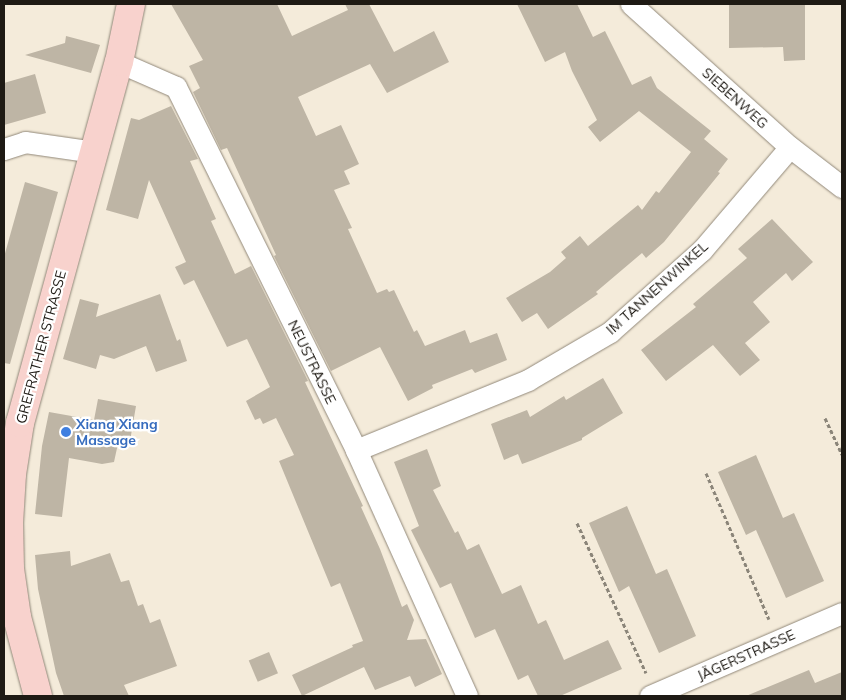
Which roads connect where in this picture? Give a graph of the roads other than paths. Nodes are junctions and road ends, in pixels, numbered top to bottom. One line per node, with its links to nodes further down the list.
1 (132, 4): 3 (main road, GREFRATHER STRASSE)
2 (631, 4): 4 (street, SIEBENWEG)
3 (120, 62): 6 (main road, GREFRATHER STRASSE); 8 (street, NEUSTRASSE)
4 (790, 147): 7 (street, SIEBENWEG); 8 (street, IM TANNENWINKEL)
5 (4, 149): 6 (street)
6 (94, 152): 11 (main road, GREFRATHER STRASSE)
7 (842, 187)
8 (356, 450): 12 (street, NEUSTRASSE)
9 (842, 613): 10 (street, JÄGERSTRASSE)
10 (653, 695)
11 (38, 696)
12 (467, 696)

